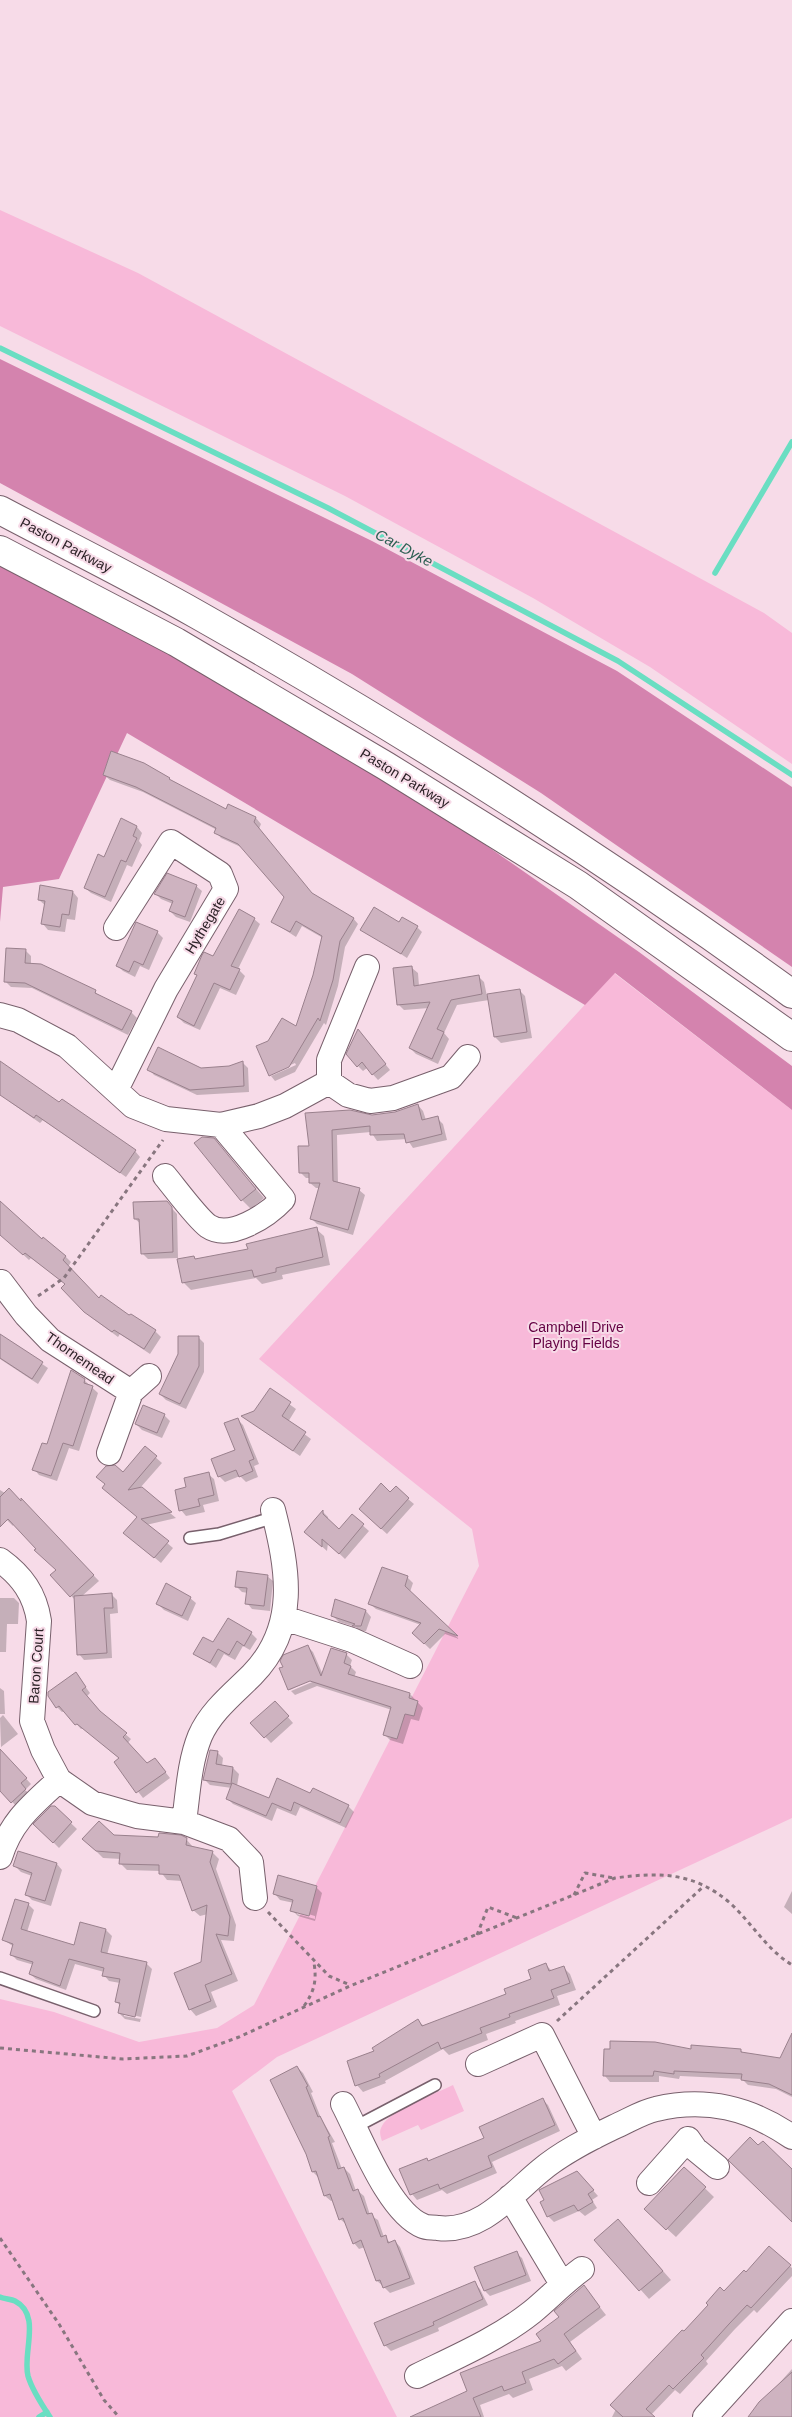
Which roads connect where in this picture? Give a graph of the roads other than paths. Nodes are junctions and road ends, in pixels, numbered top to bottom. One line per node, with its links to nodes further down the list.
1 (0, 510): 5 (highway, Paston Parkway)
2 (0, 550): 7 (highway, Paston Parkway)
3 (116, 928): 10 (street, Hythegate)
4 (367, 967): 9 (street)
5 (792, 994)
6 (0, 1015): 10 (street)
7 (792, 1037)
8 (468, 1057): 9 (street)
9 (329, 1082): 11 (street)
10 (116, 1090): 11 (street)
11 (222, 1125): 12 (street)
12 (165, 1176)
13 (9, 1299): 15 (street, Thornemead)
14 (149, 1376): 15 (street)
15 (131, 1392): 16 (street)
16 (109, 1453)
17 (274, 1514): 18 (lane); 20 (street)
18 (190, 1538)
19 (0, 1560): 22 (street, Baron Court)
20 (284, 1618): 21 (street); 23 (street)
21 (410, 1666)
22 (59, 1780): 23 (street, Baron Court); 24 (street)
23 (184, 1822): 25 (street, Baron Court)
24 (0, 1857)
25 (255, 1898)
26 (0, 1978): 27 (lane)
27 (94, 2011)
28 (478, 2064): 33 (street)
29 (435, 2085): 32 (lane)
30 (343, 2104): 32 (street)
31 (682, 2104): 33 (street); 34 (street); 35 (street)
32 (355, 2127): 38 (street)
33 (594, 2137): 38 (street)
34 (792, 2137)
35 (688, 2139): 36 (street); 37 (street)
36 (717, 2167)
37 (649, 2183)
38 (510, 2197): 40 (street)
39 (582, 2269): 40 (street)
40 (562, 2284): 42 (street)
41 (790, 2326): 43 (street)
42 (417, 2376)
43 (705, 2417)

